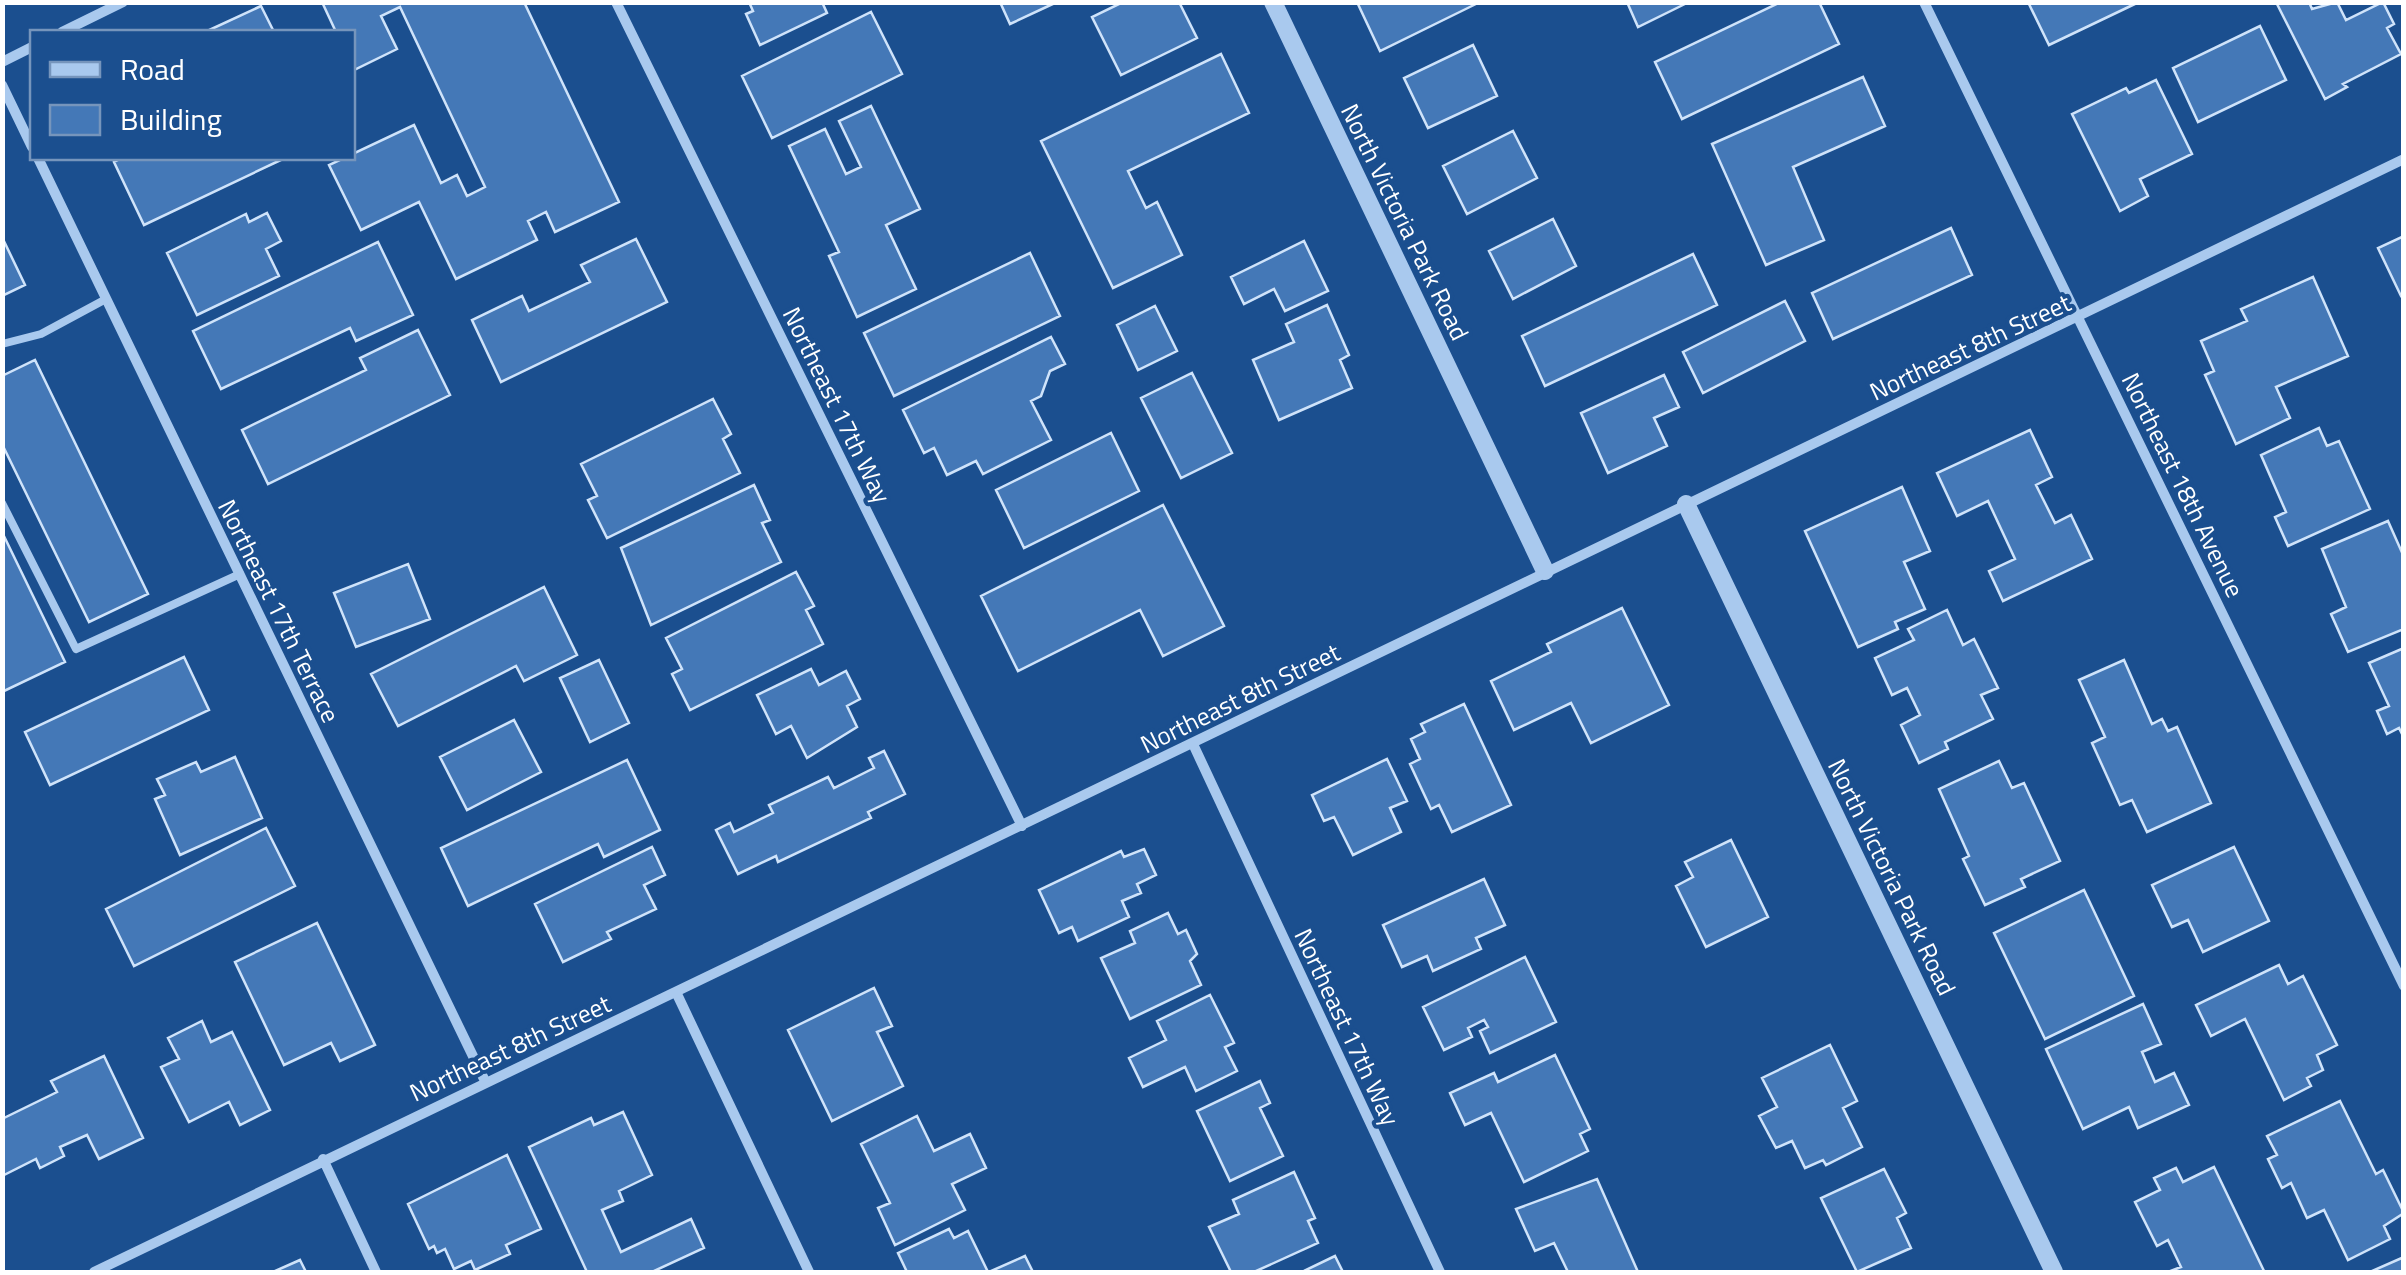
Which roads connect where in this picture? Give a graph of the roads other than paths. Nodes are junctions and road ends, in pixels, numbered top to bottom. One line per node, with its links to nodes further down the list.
1 (123, 2): 5 (street)
2 (616, 2): 20 (street, Northeast 17th Way)
3 (1272, 2): 17 (street, North Victoria Park Road)
4 (1924, 2): 13 (street, Northeast 18th Avenue)
5 (66, 30)
6 (30, 48): 7 (street)
7 (2, 62)
8 (2, 84): 9 (street)
9 (30, 143)
10 (2404, 159): 13 (street, Northeast 8th Street)
11 (39, 160): 12 (street, Northeast 17th Terrace)
12 (106, 299): 14 (lane); 18 (street, Northeast 17th Terrace)
13 (2079, 317): 16 (street, Northeast 8th Street); 21 (street, Northeast 18th Avenue)
14 (2, 344)
15 (2, 502): 18 (lane)
16 (1686, 504): 17 (street, Northeast 8th Street); 29 (street, North Victoria Park Road)
17 (1545, 570): 19 (street, Northeast 8th Street)
18 (240, 574): 23 (street, Northeast 17th Terrace)
19 (1193, 744): 20 (street, Northeast 8th Street); 28 (street, Northeast 17th Way)
20 (1022, 826): 22 (street, Northeast 8th Street)
21 (2404, 986)
22 (676, 992): 23 (street, Northeast 8th Street); 27 (street)
23 (485, 1081): 24 (street, Northeast 8th Street)
24 (323, 1159): 25 (street, Northeast 8th Street); 26 (street)
25 (94, 1272)
26 (376, 1272)
27 (809, 1272)
28 (1440, 1272)
29 (2054, 1272)

